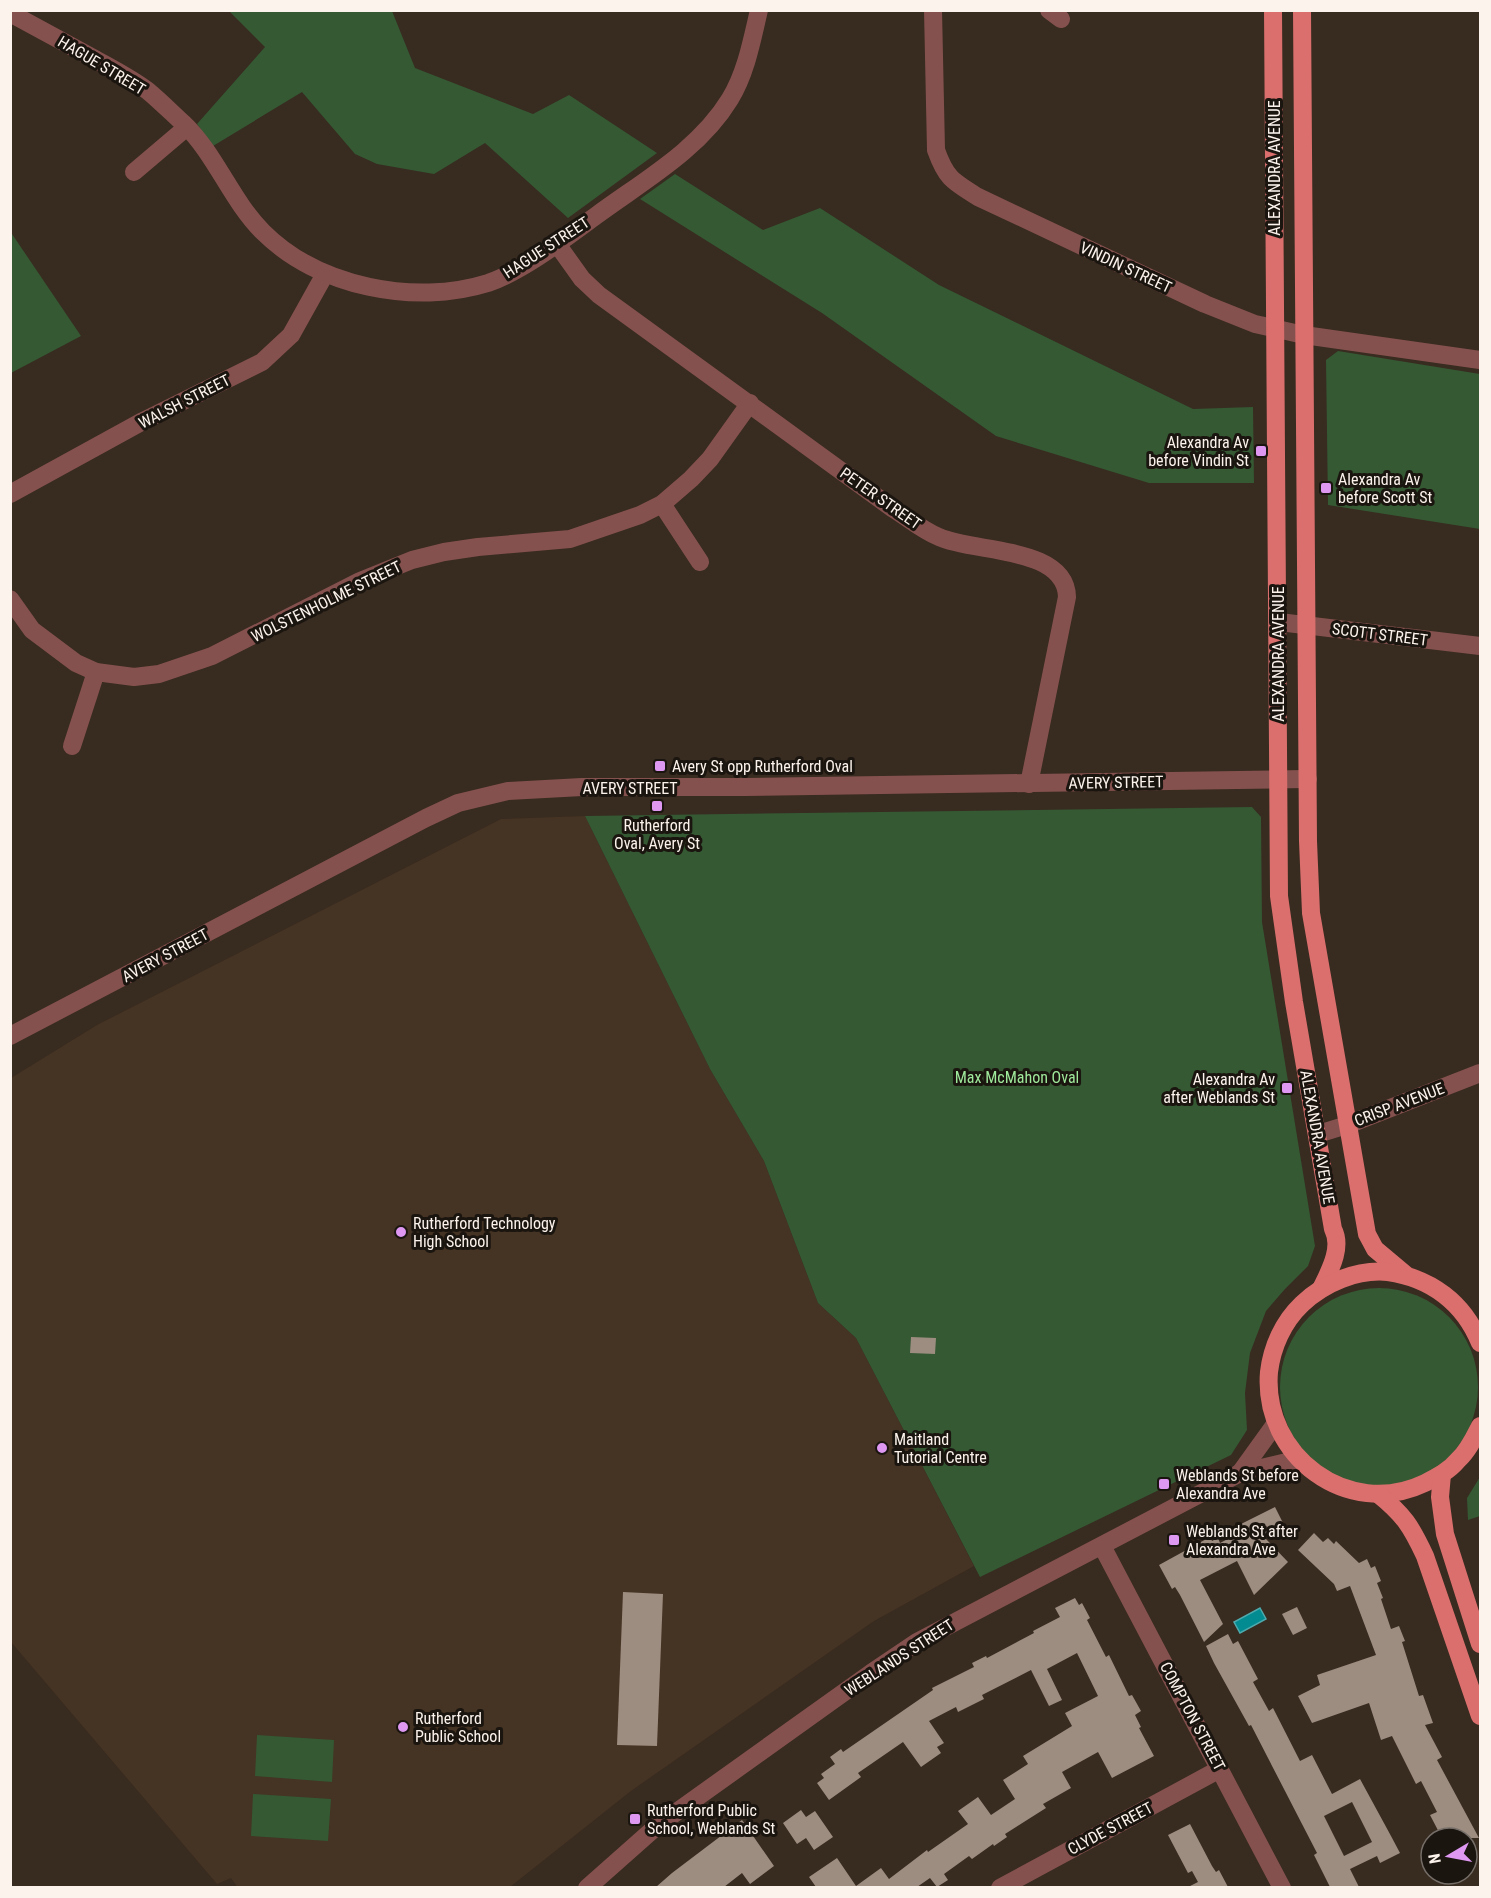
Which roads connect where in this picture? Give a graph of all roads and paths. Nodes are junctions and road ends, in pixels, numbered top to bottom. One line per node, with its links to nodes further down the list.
1 (759, 10): 8 (street, HAGUE STREET)
2 (933, 10): 10 (street, VINDIN STREET)
3 (1273, 10): 10 (main road, ALEXANDRA AVENUE)
4 (1302, 10): 11 (main road, ALEXANDRA AVENUE)
5 (10, 13): 6 (street, HAGUE STREET)
6 (187, 127): 7 (street); 9 (street, HAGUE STREET)
7 (134, 171)
8 (557, 244): 9 (street, HAGUE STREET); 13 (street, PETER STREET)
9 (325, 274): 14 (street, WALSH STREET)
10 (1275, 330): 11 (street, VINDIN STREET); 18 (main road, ALEXANDRA AVENUE)
11 (1304, 335): 12 (street, VINDIN STREET); 19 (main road, ALEXANDRA AVENUE)
12 (1480, 360)
13 (750, 403): 15 (street, WOLSTENHOLME STREET); 25 (street, PETER STREET)
14 (10, 494)
15 (662, 504): 16 (street); 21 (street, WOLSTENHOLME STREET)
16 (700, 562)
17 (10, 599): 21 (street, WOLSTENHOLME STREET)
18 (1279, 622): 19 (street, SCOTT STREET); 23 (main road, ALEXANDRA AVENUE)
19 (1308, 625): 20 (street, SCOTT STREET); 24 (main road, ALEXANDRA AVENUE)
20 (1480, 646)
21 (96, 672): 22 (street)
22 (72, 746)
23 (1277, 780): 24 (street, AVERY STREET); 25 (street, AVERY STREET); 29 (main road, ALEXANDRA AVENUE)
24 (1308, 780): 28 (main road, ALEXANDRA AVENUE)
25 (1029, 784): 26 (street, AVERY STREET)
26 (10, 1036)
27 (1480, 1073): 28 (street, CRISP AVENUE)
28 (1347, 1125): 29 (street, CRISP AVENUE); 30 (main road, ALEXANDRA AVENUE)
29 (1318, 1134): 31 (main road, ALEXANDRA AVENUE)
30 (1406, 1275): 31 (main road); 32 (main road)
31 (1321, 1289): 34 (main road)
32 (1477, 1324): 33 (main road)
33 (1480, 1343)
34 (1276, 1423): 36 (main road); 37 (street, WEBLANDS STREET)
35 (1480, 1426): 38 (main road)
36 (1299, 1459): 37 (street, WEBLANDS STREET); 39 (main road)
37 (1240, 1473): 40 (street, WEBLANDS STREET)
38 (1442, 1474): 39 (main road); 41 (main road)
39 (1378, 1494): 42 (main road)
40 (1102, 1546): 43 (street, COMPTON STREET); 44 (street, WEBLANDS STREET)
41 (1480, 1644)
42 (1480, 1716)
43 (1220, 1769): 45 (street, CLYDE STREET); 46 (street, COMPTON STREET)
44 (587, 1887)
45 (1001, 1887)
46 (1282, 1887)

